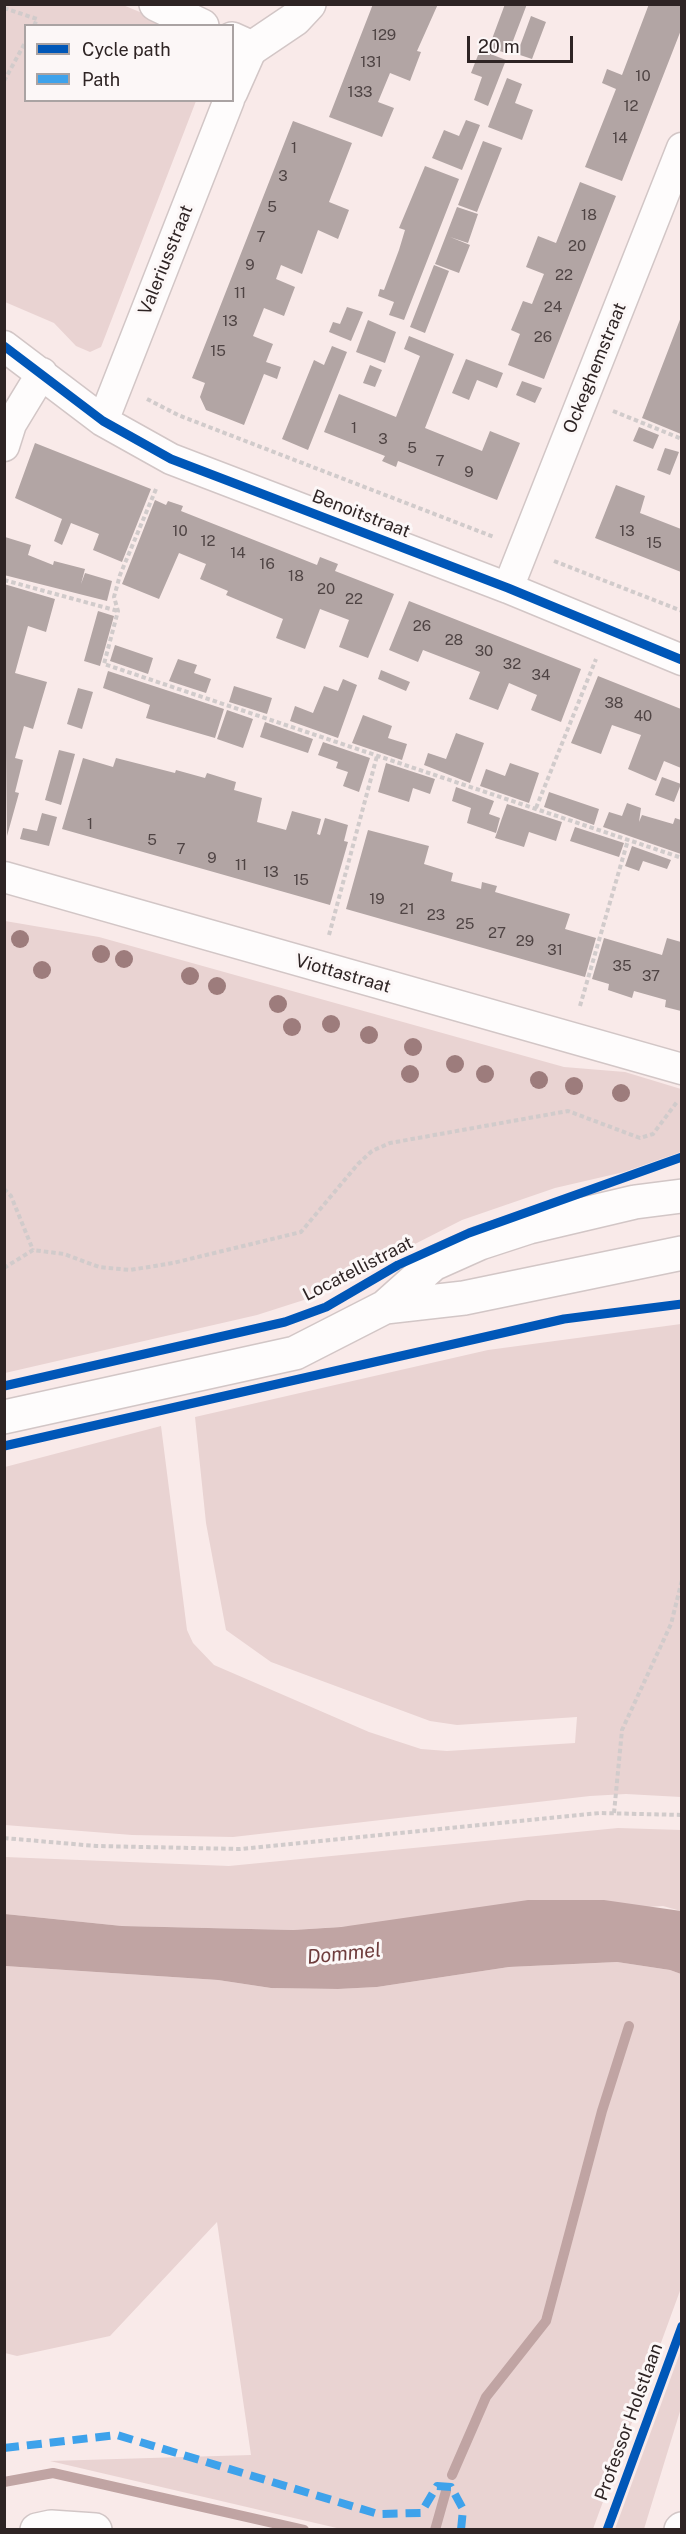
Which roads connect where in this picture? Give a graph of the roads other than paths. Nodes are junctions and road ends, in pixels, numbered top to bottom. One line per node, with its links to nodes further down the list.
1 (309, 4): 2 (main road)
2 (242, 44): 3 (street)
3 (234, 83)
4 (229, 102): 8 (street, Valeriusstraat)
5 (681, 148): 10 (street, Ockeghemstraat)
6 (4, 346): 7 (street, Benoitstraat)
7 (42, 373): 8 (street, Benoitstraat); 9 (street)
8 (103, 421): 10 (street, Benoitstraat)
9 (4, 446)
10 (508, 588): 11 (street, Benoitstraat)
11 (681, 660)
12 (4, 877): 13 (street, Viottastraat)
13 (681, 1069)
14 (681, 1196): 16 (main road, Locatellistraat)
15 (681, 1253): 16 (main road, Locatellistraat)
16 (385, 1307): 17 (main road, Locatellistraat)
17 (4, 1417)
18 (37, 2529): 19 (main road)
19 (95, 2529)

